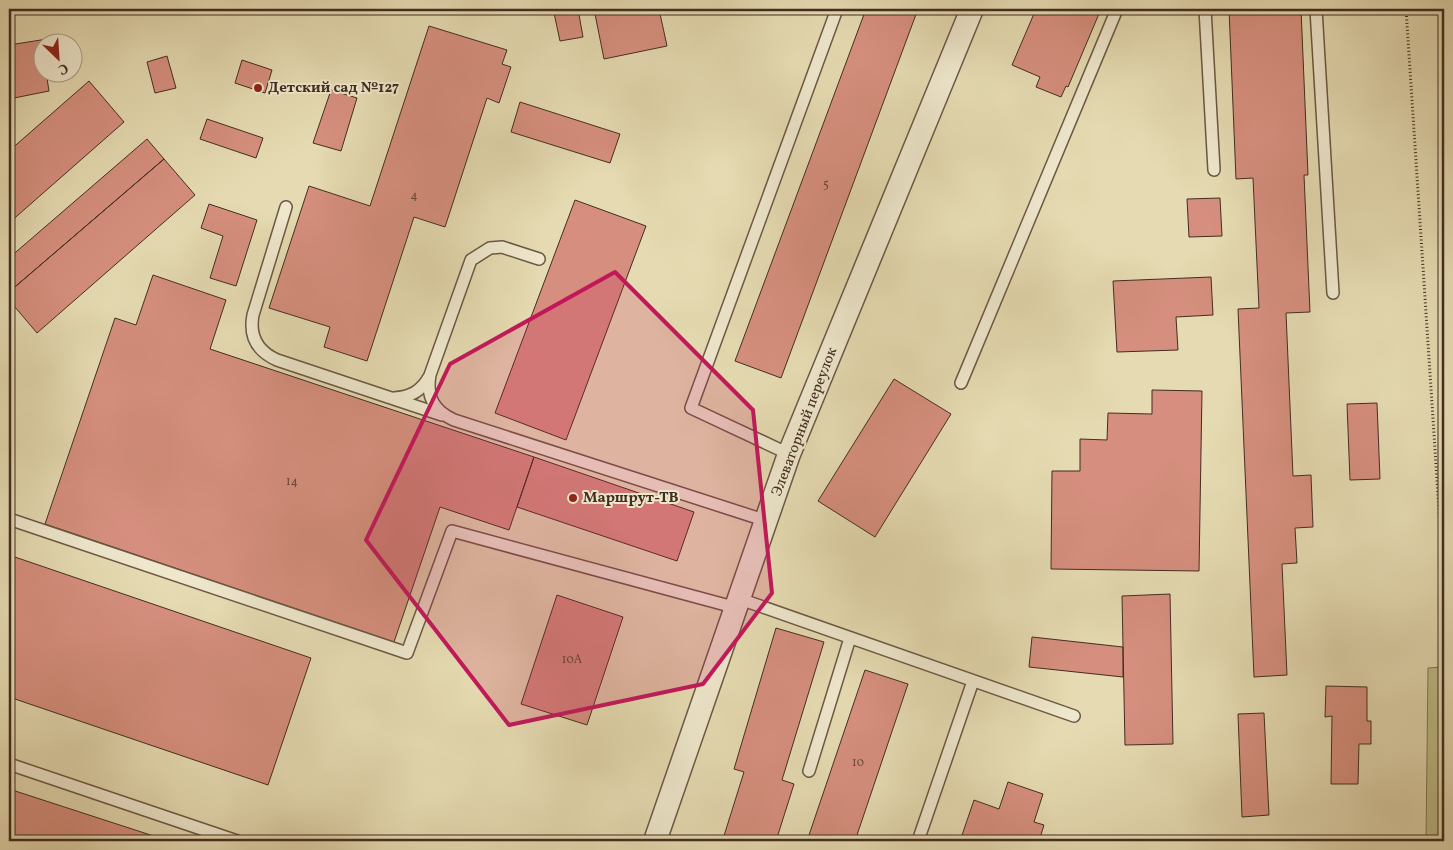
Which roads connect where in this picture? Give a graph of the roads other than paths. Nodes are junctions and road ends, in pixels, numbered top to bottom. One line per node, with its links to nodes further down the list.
1 (837, 9): 14 (lane)
2 (972, 9): 14 (street, Элеваторный переулок)
3 (1117, 9): 11 (lane)
4 (1205, 9): 6 (lane)
5 (1316, 9): 9 (lane)
6 (1214, 170)
7 (286, 208): 12 (lane)
8 (539, 259): 10 (lane)
9 (1333, 293)
10 (430, 375): 12 (lane); 13 (lane)
11 (961, 383)
12 (385, 396): 13 (lane)
13 (444, 415): 16 (lane)
14 (789, 454): 16 (street, Элеваторный переулок)
15 (9, 519): 17 (lane)
16 (767, 521): 17 (street, Элеваторный переулок)
17 (738, 603): 18 (lane); 24 (street, Элеваторный переулок)
18 (850, 638): 19 (lane); 22 (lane)
19 (973, 681): 20 (lane); 25 (lane)
20 (1074, 716)
21 (9, 764): 23 (lane)
22 (809, 771)
23 (237, 841)
24 (655, 841)
25 (918, 841)

